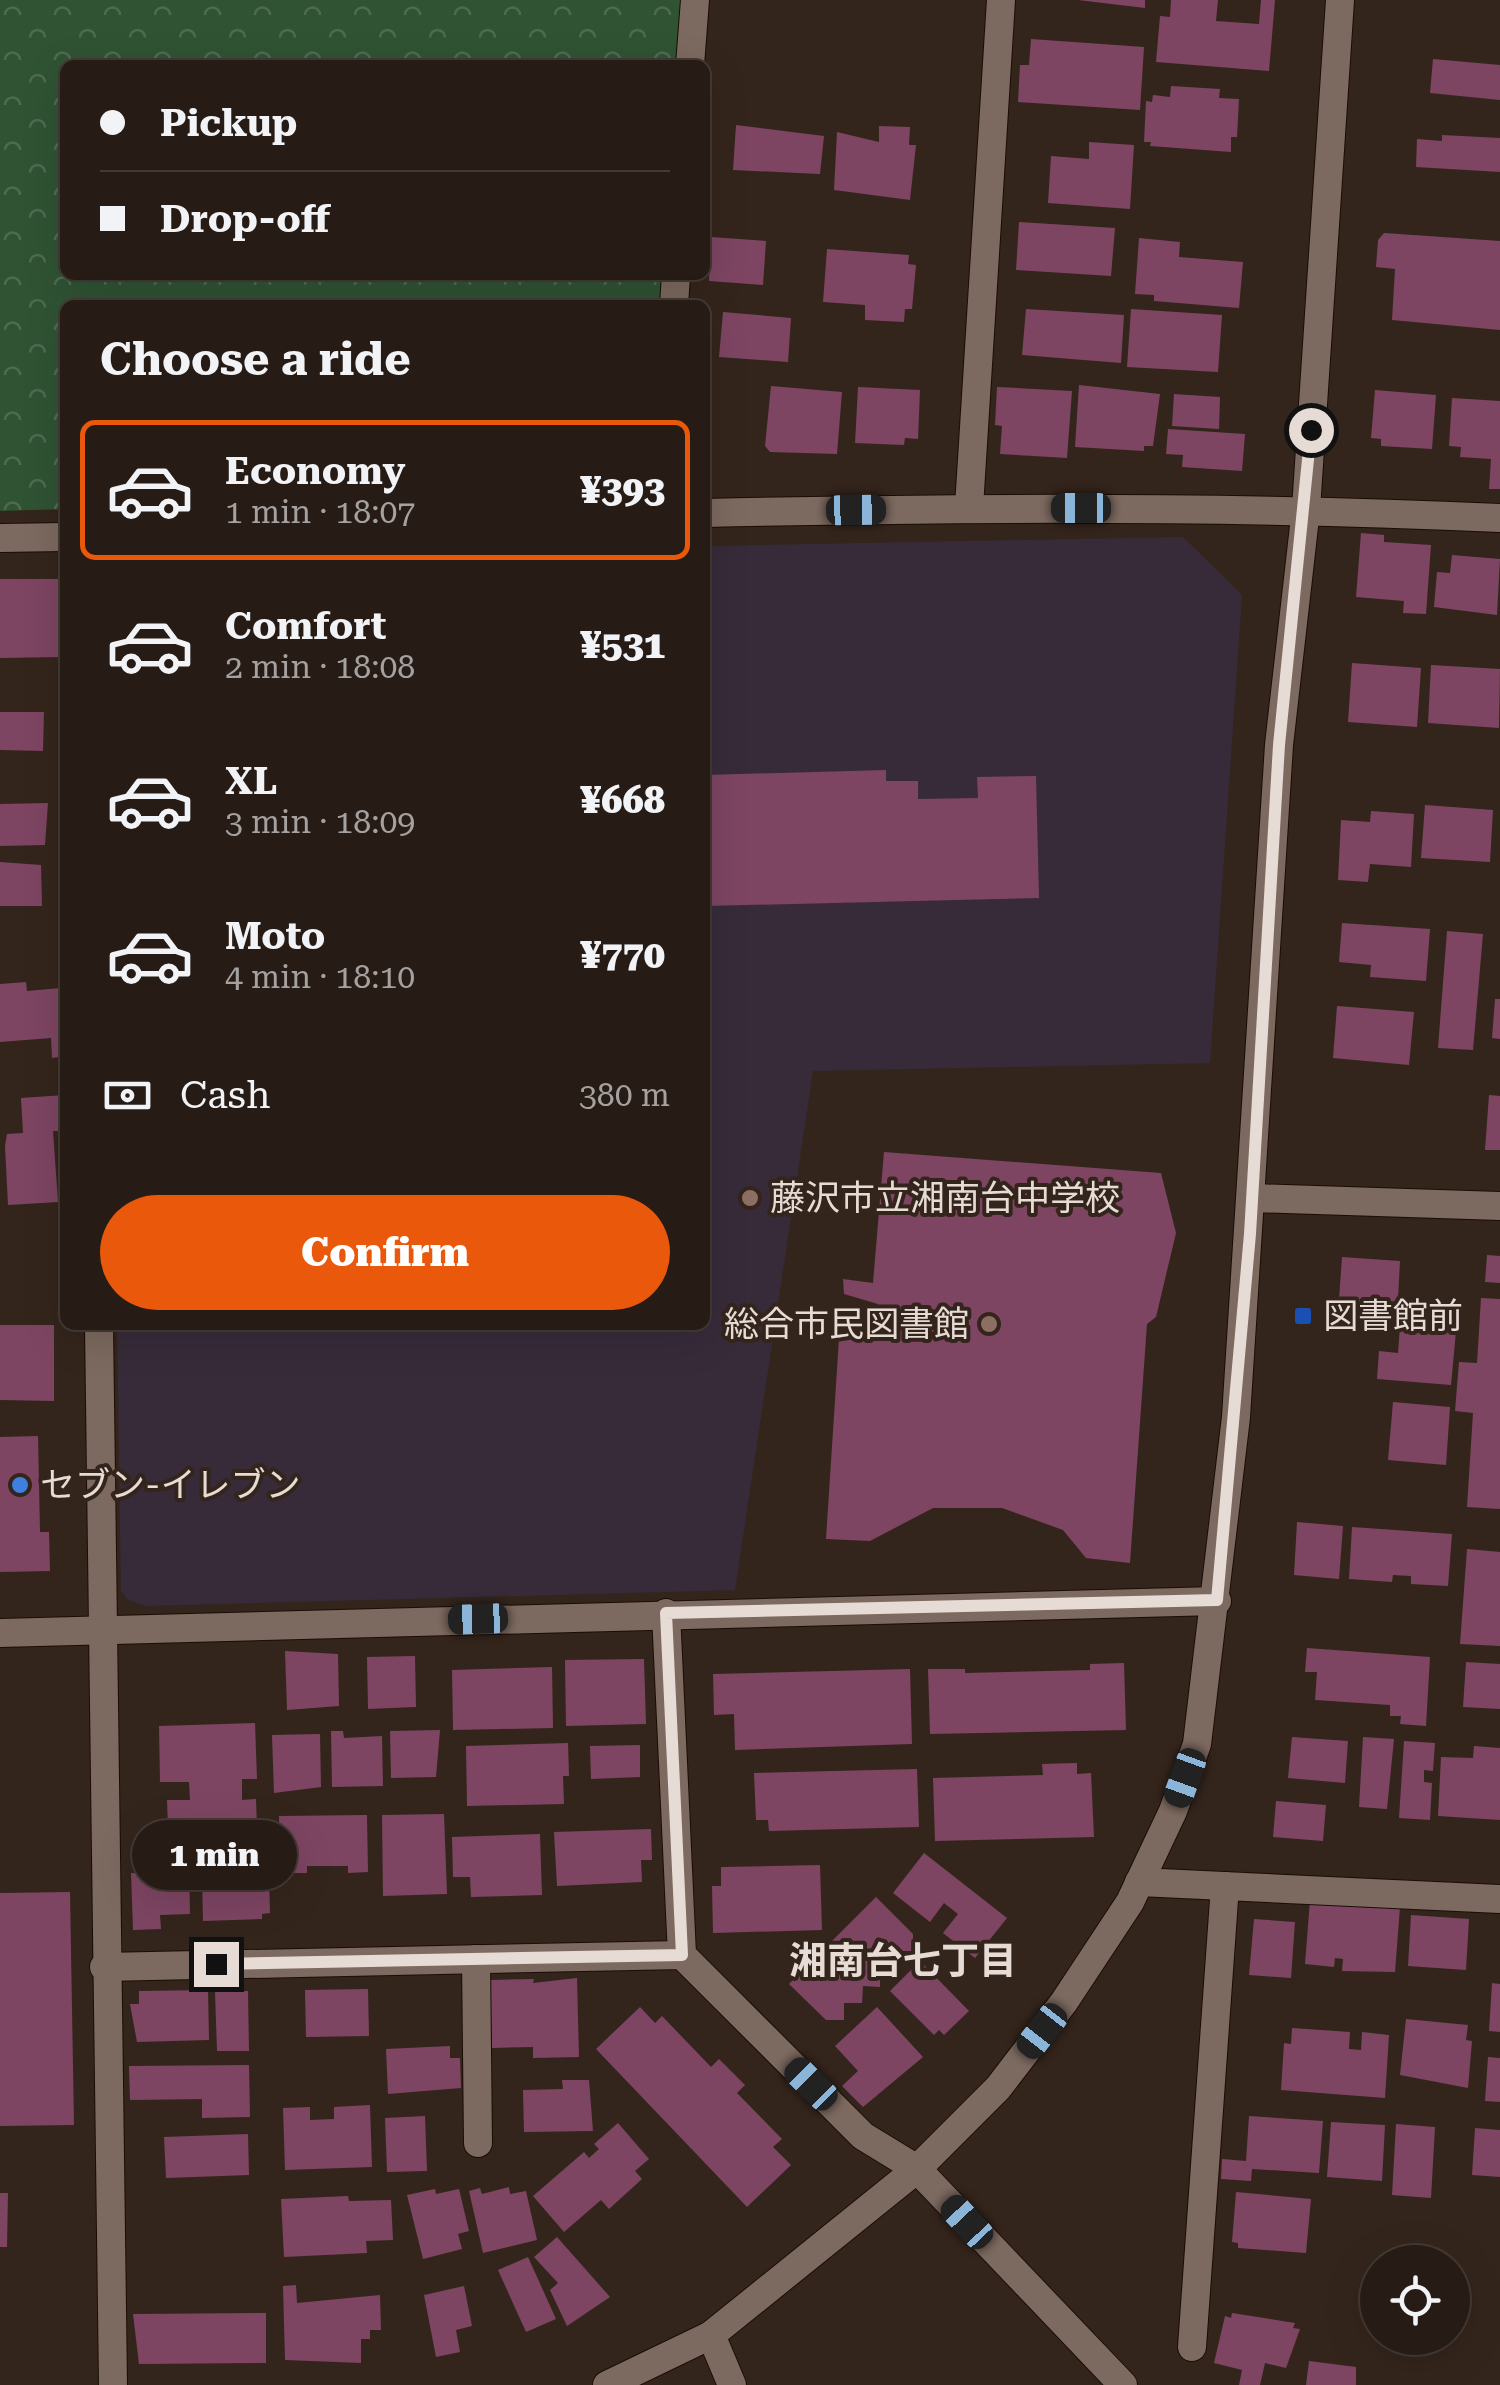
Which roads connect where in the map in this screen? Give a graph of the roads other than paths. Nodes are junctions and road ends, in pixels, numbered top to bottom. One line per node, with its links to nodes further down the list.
1 (695, 0): 4 (street)
2 (1001, 0): 5 (street)
3 (1340, 0): 6 (street)
4 (690, 60)
5 (969, 508): 6 (street); 7 (street)
6 (1306, 509): 8 (street); 11 (street)
7 (710, 513)
8 (1500, 518)
9 (60, 537): 10 (street)
10 (0, 538)
11 (1252, 1198): 12 (street); 14 (street)
12 (1500, 1206)
13 (99, 1330): 16 (street)
14 (1217, 1600): 15 (street); 18 (street)
15 (666, 1613): 16 (street); 21 (street)
16 (103, 1630): 17 (street); 23 (street)
17 (0, 1634)
18 (1140, 1882): 19 (street); 25 (street)
19 (1225, 1886): 20 (street); 27 (street)
20 (1500, 1898)
21 (682, 1955): 22 (street); 25 (street)
22 (476, 1959): 23 (street); 24 (street)
23 (104, 1967): 28 (street)
24 (478, 2143)
25 (916, 2168): 26 (street); 31 (street)
26 (711, 2335): 29 (street); 30 (street)
27 (1192, 2346)
28 (113, 2385)
29 (607, 2385)
30 (732, 2385)
31 (1123, 2385)

